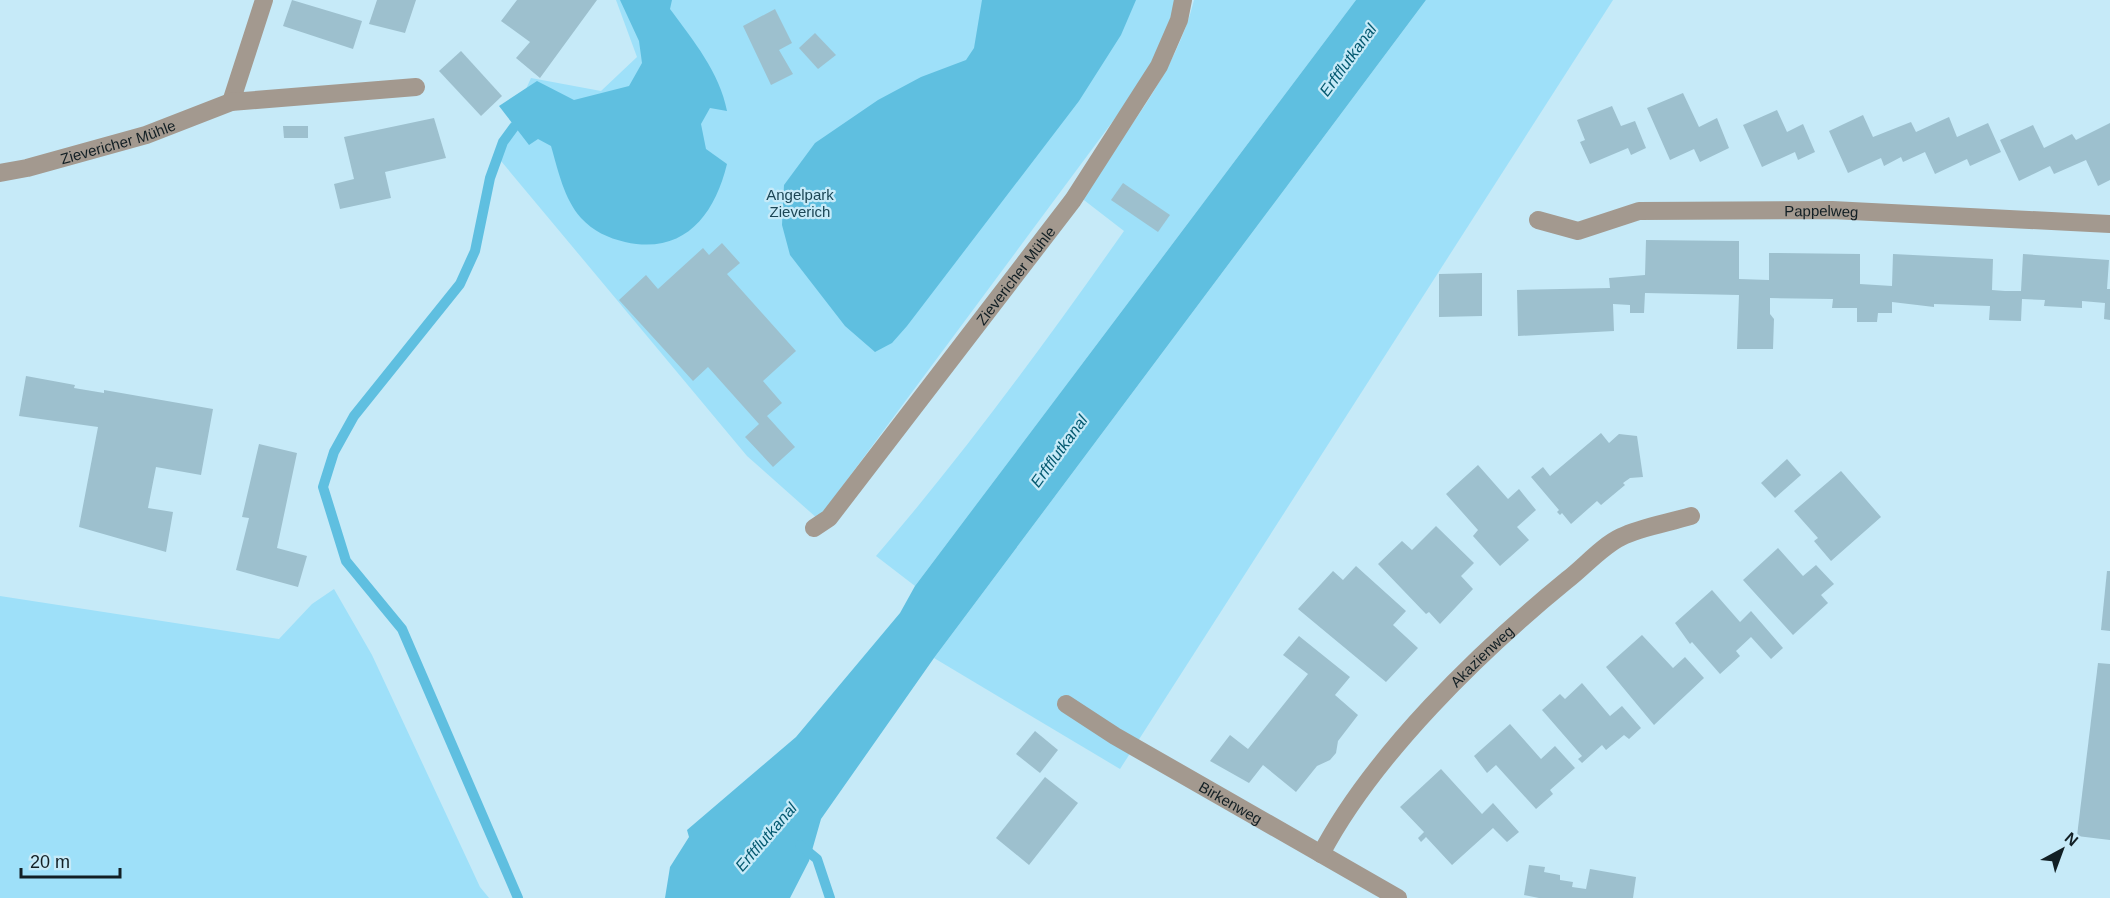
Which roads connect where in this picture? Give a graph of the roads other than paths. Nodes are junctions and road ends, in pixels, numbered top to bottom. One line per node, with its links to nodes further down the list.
1 (264, 0): 4 (street)
2 (1183, 0): 9 (street, Zievericher Mühle)
3 (416, 87): 4 (street, Zievericher Mühle)
4 (231, 102): 5 (street, Zievericher Mühle)
5 (0, 173)
6 (1538, 220): 7 (street, Pappelweg)
7 (2110, 224)
8 (1691, 516): 11 (street, Akazienweg)
9 (814, 528)
10 (1066, 704): 11 (street, Birkenweg)
11 (1321, 855): 12 (street, Birkenweg)
12 (1398, 898)

